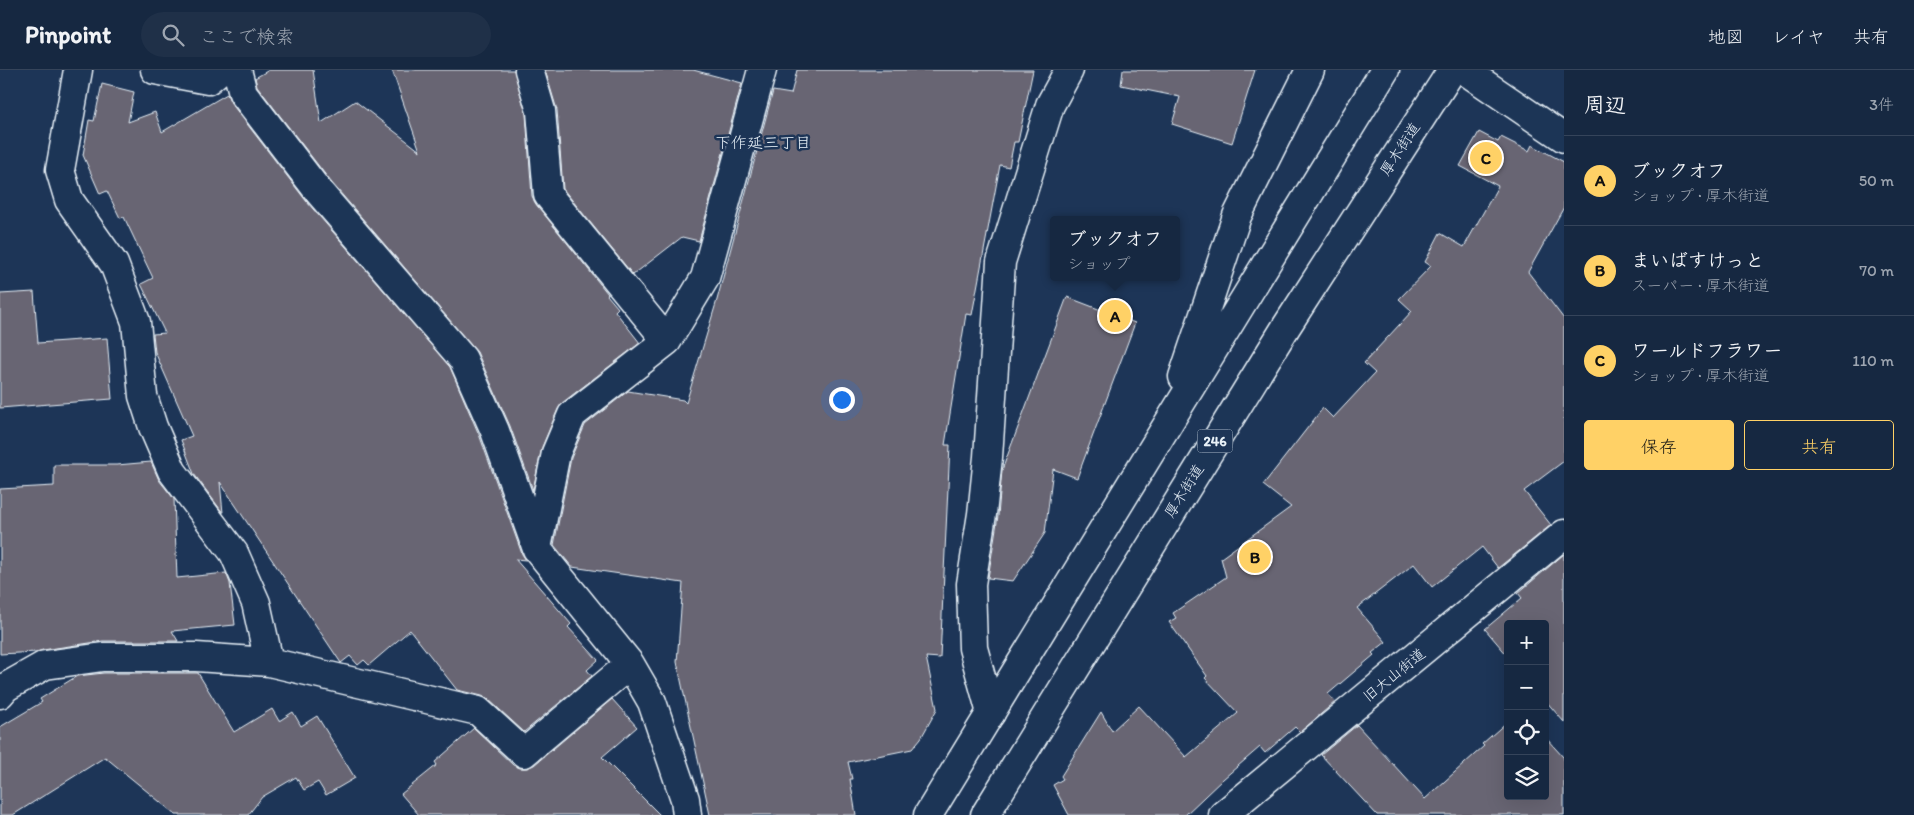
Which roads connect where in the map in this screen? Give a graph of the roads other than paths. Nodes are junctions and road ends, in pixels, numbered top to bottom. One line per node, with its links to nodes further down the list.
1 (78, 70): 17 (main road)
2 (155, 70): 3 (main road)
3 (220, 70)
4 (237, 70): 16 (main road)
5 (529, 70): 13 (main road)
6 (762, 70): 13 (main road)
7 (1068, 70): 20 (main road)
8 (1310, 70): 14 (main road)
9 (1385, 70): 14 (main road)
10 (1452, 70): 23 (main road, 厚木街道 / 246)
11 (1464, 70): 12 (main road)
12 (1564, 138)
13 (667, 341): 16 (main road)
14 (1169, 421): 20 (main road)
15 (1564, 534): 24 (main road, 旧大山街道)
16 (536, 549): 18 (main road)
17 (269, 662): 18 (main road); 19 (main road)
18 (630, 664): 21 (main road)
19 (0, 694)
20 (991, 713): 22 (main road)
21 (687, 815)
22 (928, 815)
23 (985, 815)
24 (1223, 815)

